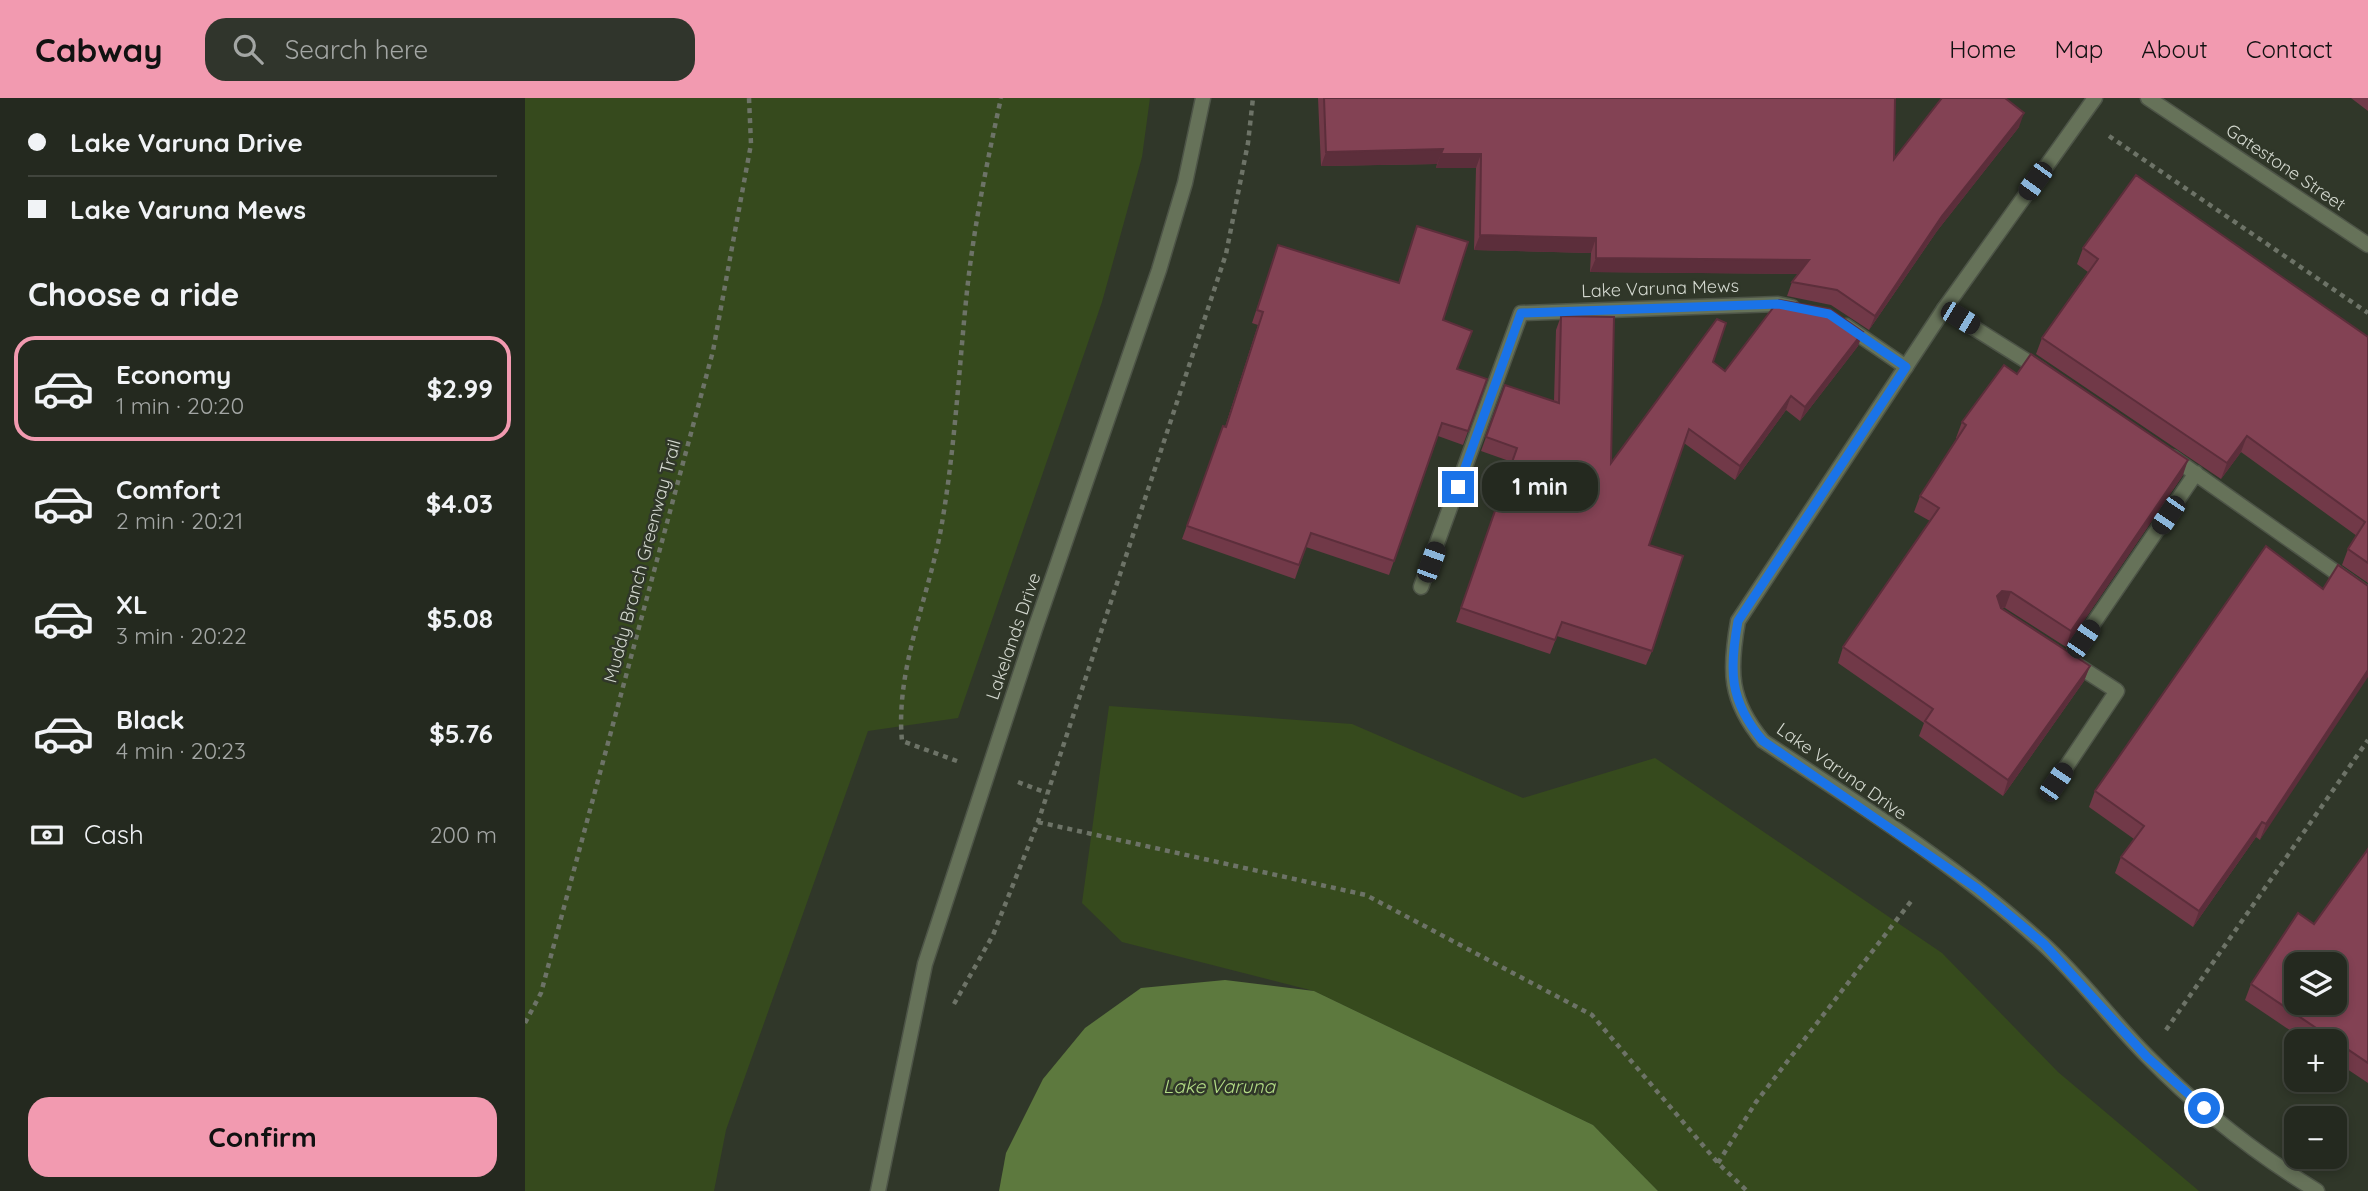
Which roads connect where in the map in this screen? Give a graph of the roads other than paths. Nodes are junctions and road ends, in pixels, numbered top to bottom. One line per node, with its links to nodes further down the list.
1 (1203, 98): 15 (street, Lakelands Drive)
2 (2095, 98): 6 (street, Lake Varuna Drive)
3 (2148, 98): 4 (street, Gatestone Street)
4 (2368, 245)
5 (1804, 309): 12 (street, Lake Varuna Mews)
6 (1944, 309): 8 (street, Lake Varuna Drive); 9 (street)
7 (1829, 314): 8 (street)
8 (1906, 367): 16 (street, Lake Varuna Drive)
9 (2050, 375)
10 (2162, 451): 11 (street)
11 (2196, 473): 13 (street); 14 (street)
12 (1422, 587)
13 (2368, 595)
14 (2056, 782)
15 (878, 1191)
16 (2317, 1191)

